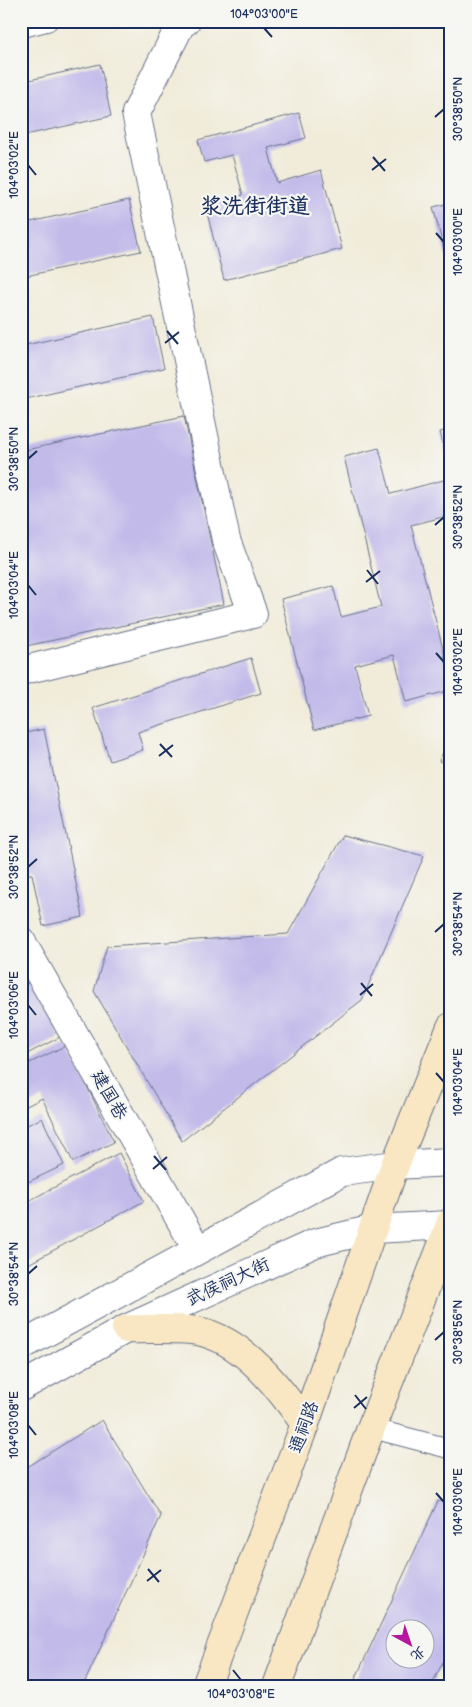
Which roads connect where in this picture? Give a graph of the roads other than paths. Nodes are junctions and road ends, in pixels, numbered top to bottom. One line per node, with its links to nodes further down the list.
1 (48, 21): 3 (lane)
2 (186, 21): 4 (street)
3 (21, 28)
4 (21, 671)
5 (21, 941): 11 (street, 建国巷)
6 (451, 1027): 8 (main road)
7 (451, 1162): 8 (street)
8 (395, 1165): 10 (main road, 通祠路); 11 (street)
9 (450, 1224): 10 (street, 武侯祠大街); 16 (main road)
10 (373, 1229): 12 (street, 武侯祠大街); 15 (main road, 通祠路)
11 (197, 1249): 13 (street)
12 (126, 1329): 14 (street, 武侯祠大街); 15 (main road)
13 (21, 1346)
14 (21, 1387)
15 (306, 1424): 18 (main road, 通祠路)
16 (371, 1428): 17 (lane); 19 (main road)
17 (451, 1449)
18 (206, 1686)
19 (277, 1686)

